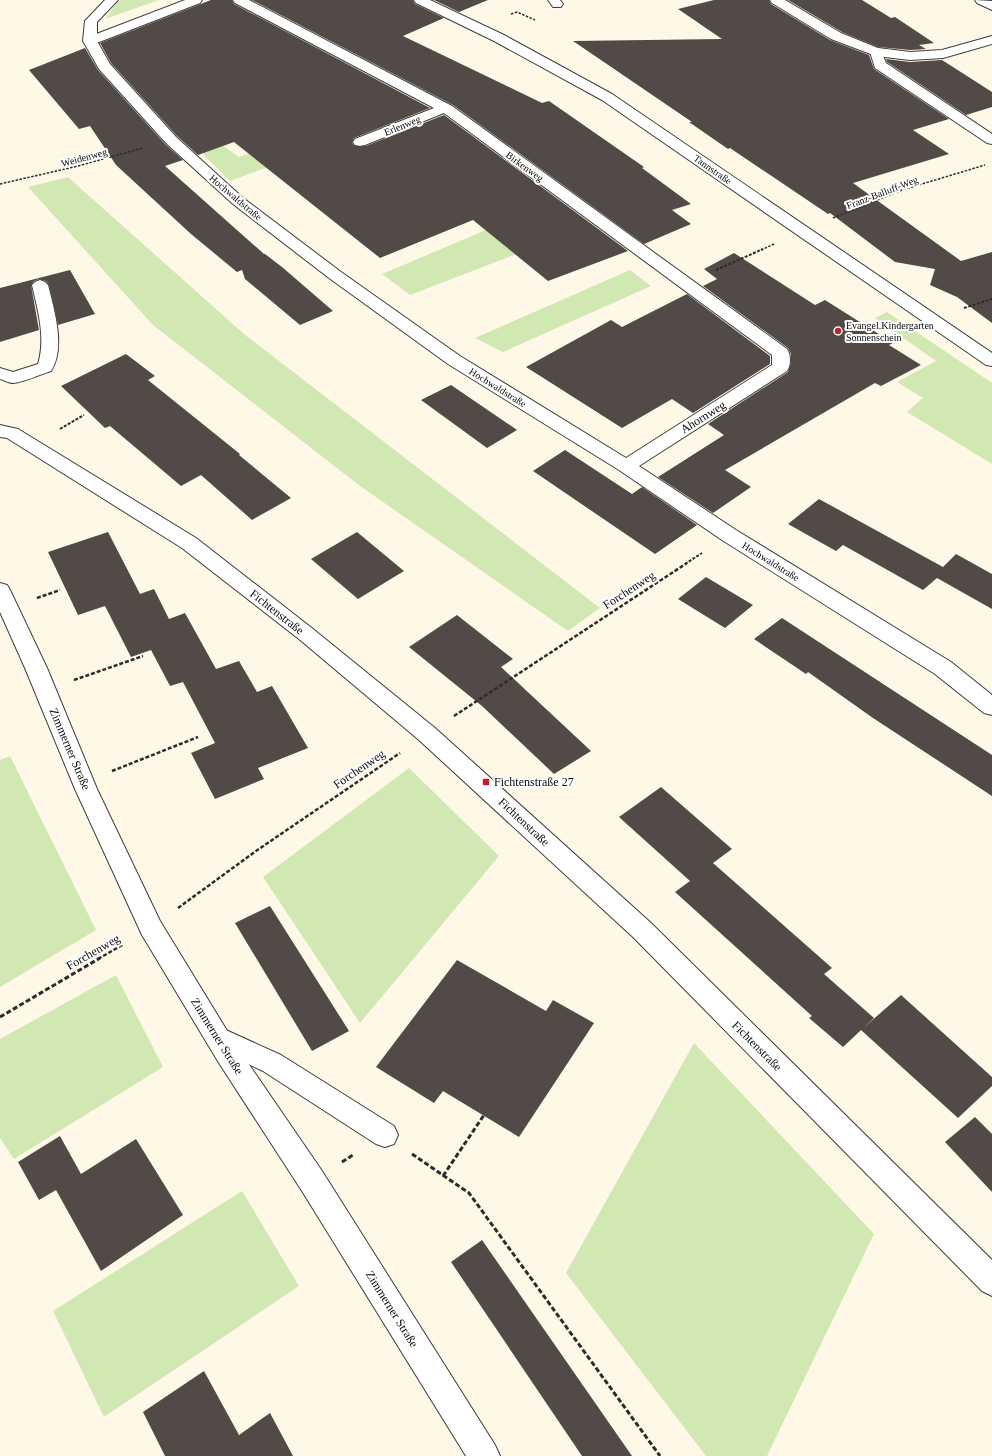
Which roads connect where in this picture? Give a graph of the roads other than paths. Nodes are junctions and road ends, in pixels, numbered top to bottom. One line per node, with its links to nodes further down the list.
1 (112, 0): 9 (street)
2 (196, 0): 9 (lane)
3 (239, 0): 11 (street, Birkenweg)
4 (420, 0): 15 (street, Tannstraße)
5 (776, 0): 10 (street)
6 (981, 0): 7 (street)
7 (992, 6)
8 (992, 40): 10 (street)
9 (90, 41): 19 (street, Hochwaldstraße)
10 (876, 52): 12 (lane)
11 (445, 108): 13 (street, Erlenweg); 16 (street, Birkenweg)
12 (990, 137)
13 (360, 142)
14 (40, 285): 17 (lane)
15 (992, 361)
16 (781, 368): 19 (street, Ahornweg)
17 (0, 373)
18 (0, 431): 24 (street, Fichtenstraße)
19 (626, 466): 21 (street, Hochwaldstraße)
20 (0, 590): 22 (street, Zimmerner Straße)
21 (992, 707)
22 (217, 1038): 23 (lane); 25 (street, Zimmerner Straße)
23 (385, 1135)
24 (992, 1281)
25 (484, 1456)

